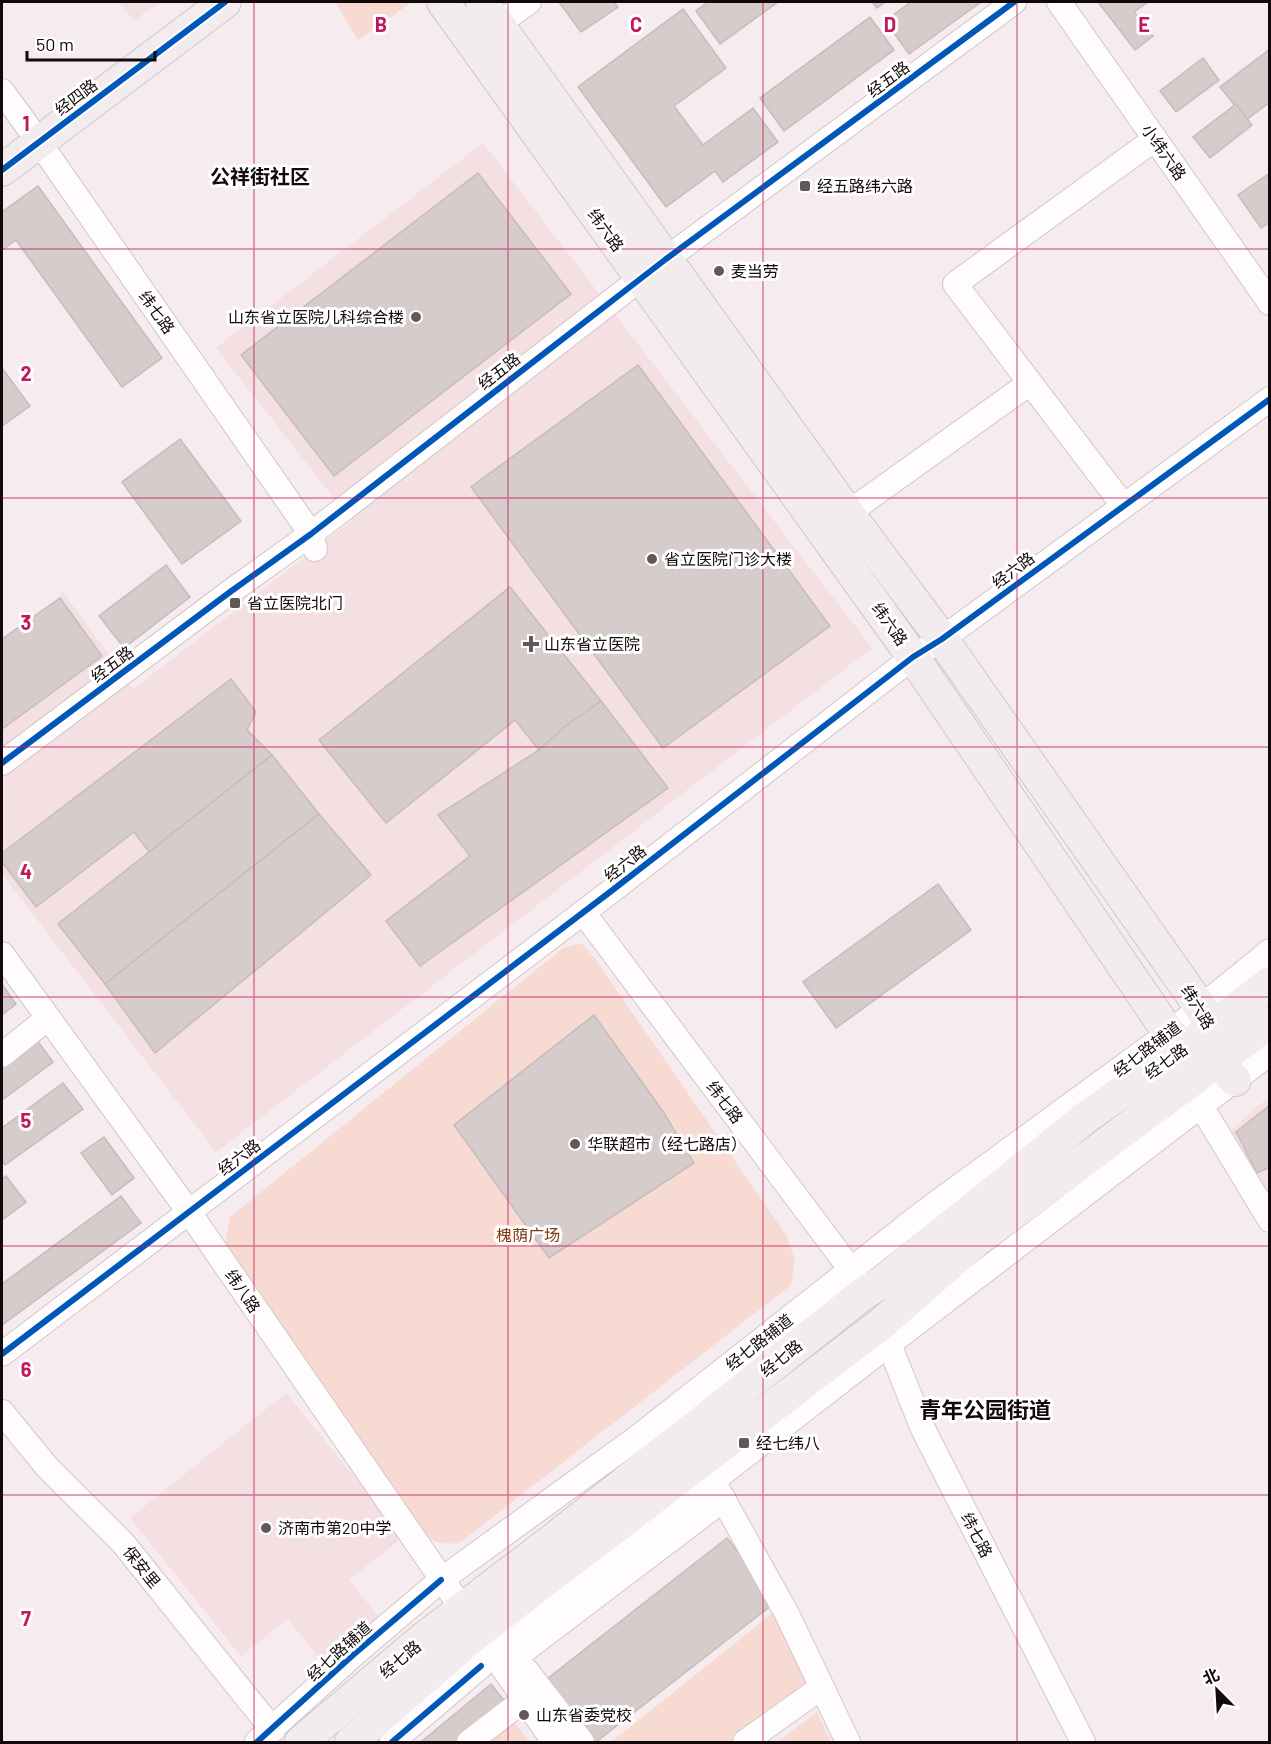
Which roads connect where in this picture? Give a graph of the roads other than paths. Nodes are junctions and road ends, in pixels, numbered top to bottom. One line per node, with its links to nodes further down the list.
1 (225, 2): 9 (main road, 经四路)
2 (443, 2): 12 (main road, 纬六路)
3 (529, 2): 6 (street)
4 (1014, 2): 11 (street, 经五路)
5 (1059, 2): 8 (street, 小纬六路)
6 (490, 13): 11 (main road, 纬六路)
7 (2, 91): 9 (street, 纬七路)
8 (1155, 139): 13 (street, 小纬六路); 14 (street)
9 (39, 142): 10 (main road, 经四路); 18 (street, 纬七路)
10 (2, 170)
11 (666, 259): 12 (street, 经五路); 17 (main road, 纬六路)
12 (641, 278): 18 (street, 经五路); 20 (main road, 纬六路)
13 (1269, 303)
14 (1030, 383): 16 (street); 17 (street)
15 (1269, 399): 16 (street, 经六路)
16 (1123, 505): 19 (street, 经六路)
17 (848, 513): 19 (main road, 纬六路)
18 (313, 542): 21 (street, 经五路)
19 (942, 639): 20 (street, 经六路); 26 (main road, 纬六路)
20 (913, 657): 22 (street, 经六路); 29 (main road, 纬六路)
21 (2, 763)
22 (583, 912): 34 (street, 经六路); 36 (street, 纬七路)
23 (1269, 951): 26 (street)
24 (2, 954): 27 (street, 纬八路)
25 (1269, 984): 26 (main road, 经七路)
26 (1207, 1017): 29 (main road, 经七路); 32 (main road, 纬六路)
27 (48, 1018): 31 (street); 34 (street, 纬八路)
28 (1269, 1022): 32 (main road, 经七路)
29 (1177, 1041): 32 (main road, 纬六路); 36 (main road, 经七路)
30 (1269, 1053): 32 (street)
31 (2, 1055)
32 (1226, 1071): 33 (street); 37 (main road, 经七路)
33 (1201, 1106): 35 (street); 37 (street)
34 (189, 1212): 38 (street, 经六路); 41 (street, 纬八路)
35 (1269, 1220)
36 (857, 1282): 41 (street, 经七路辅道); 42 (main road, 经七路)
37 (885, 1334): 40 (street); 42 (main road, 经七路); 55 (street, 纬七路)
38 (2, 1354)
39 (2, 1413): 46 (street, 保安里)
40 (718, 1490): 42 (street); 43 (street); 44 (street)
41 (441, 1580): 42 (street, 纬八路); 46 (street, 经七路辅道)
42 (470, 1621): 43 (street); 45 (street, 纬八路); 47 (main road, 经七路); 48 (main road, 经七路); 49 (street)
43 (513, 1659): 52 (street)
44 (822, 1687): 53 (street); 54 (street)
45 (524, 1700): 50 (street); 51 (street, 纬八路)
46 (265, 1736)
47 (301, 1743)
48 (351, 1743)
49 (392, 1743)
50 (469, 1743)
51 (554, 1743)
52 (582, 1743)
53 (746, 1743)
54 (848, 1743)
55 (1083, 1743)

